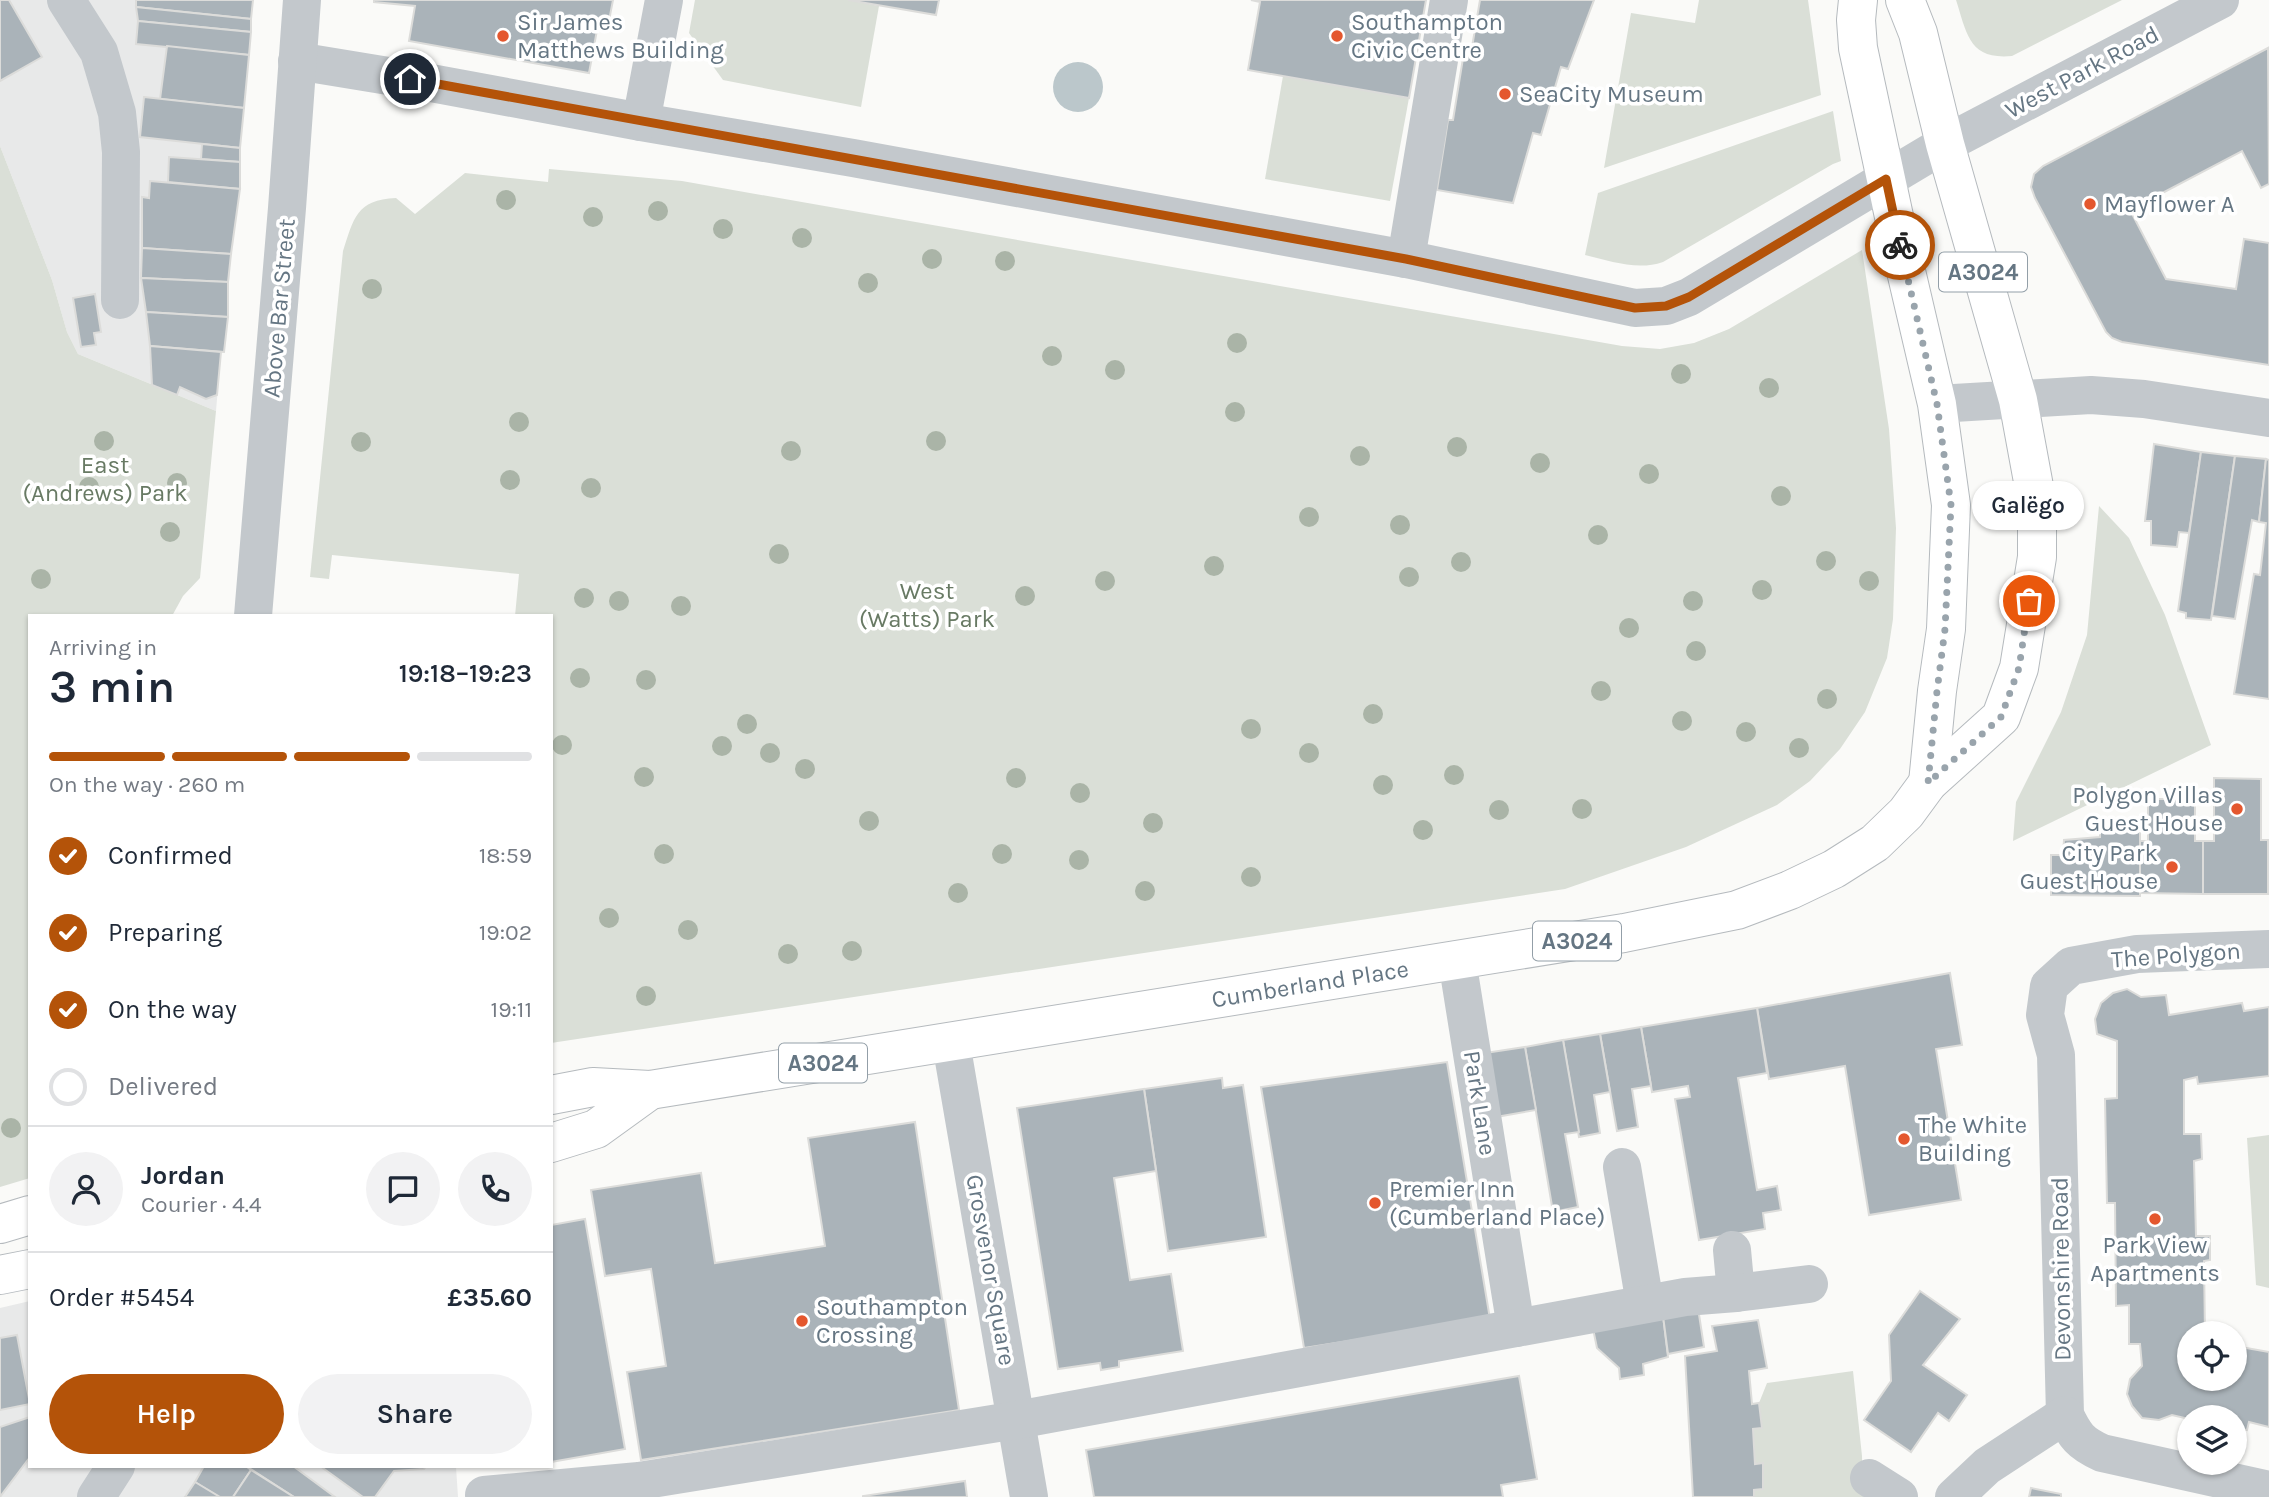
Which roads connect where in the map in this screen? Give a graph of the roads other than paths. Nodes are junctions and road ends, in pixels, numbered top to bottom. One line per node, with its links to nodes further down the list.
1 (66, 0): 13 (street)
2 (302, 0): 8 (street, Above Bar Street)
3 (664, 0): 9 (street)
4 (1449, 0): 12 (street)
5 (1857, 0): 11 (main road, A3024)
6 (1905, 0): 10 (main road, A3024)
7 (2220, 0): 10 (street, West Park Road)
8 (298, 61): 9 (street, West Park Road); 17 (street, Above Bar Street)
9 (641, 122): 12 (street, West Park Road)
10 (1945, 144): 11 (street, West Park Road); 14 (main road, Cumberland Place / A3024)
11 (1886, 179): 12 (street, West Park Road); 15 (main road, A3024)
12 (1406, 259)
13 (120, 300)
14 (2018, 400): 15 (street); 16 (street); 18 (main road, Cumberland Place / A3024)
15 (1937, 404): 18 (main road, A3024)
16 (2269, 418)
17 (253, 614)
18 (1928, 783): 20 (main road, Cumberland Place / A3024)
19 (2269, 949): 21 (street, The Polygon)
20 (1457, 960): 22 (main road, Cumberland Place / A3024); 35 (street, Park Lane)
21 (2049, 986): 36 (street, Devonshire Road)
22 (951, 1043): 23 (main road, Cumberland Place / A3024); 37 (street, Grosvenor Square)
23 (650, 1090): 24 (main road, Cumberland Place / A3024); 25 (main road, Cumberland Place / A3024)
24 (553, 1094)
25 (553, 1142)
26 (1622, 1167): 34 (street)
27 (28, 1216): 28 (main road)
28 (0, 1224)
29 (1732, 1250): 33 (street)
30 (28, 1269): 31 (main road)
31 (0, 1275)
32 (1809, 1284): 33 (street)
33 (1736, 1293): 34 (street)
34 (1646, 1304): 35 (street)
35 (1516, 1328): 37 (street)
36 (2064, 1415): 40 (street); 43 (street)
37 (1017, 1420): 39 (street); 42 (street, Grosvenor Square)
38 (115, 1468): 41 (street)
39 (483, 1486)
40 (2269, 1490)
41 (96, 1497)
42 (1028, 1497)
43 (1954, 1497)

